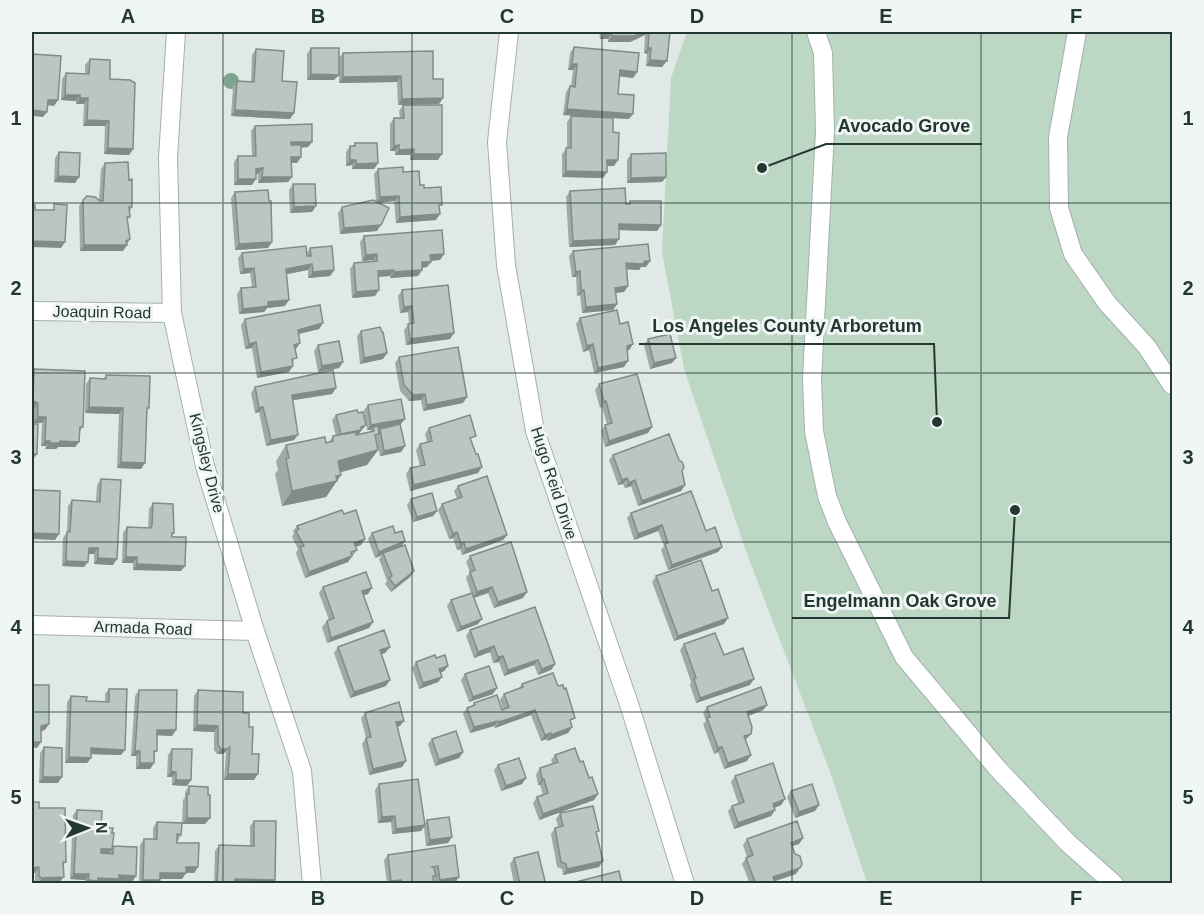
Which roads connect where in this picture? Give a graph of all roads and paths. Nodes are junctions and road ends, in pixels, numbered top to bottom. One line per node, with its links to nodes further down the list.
1 (176, 32): 6 (street, Kingsley Drive)
2 (508, 32): 11 (street, Hugo Reid Drive)
3 (816, 32): 12 (street)
4 (1077, 32): 7 (street)
5 (32, 311): 6 (street, Joaquin Road)
6 (172, 313): 9 (street, Kingsley Drive)
7 (1173, 385)
8 (32, 625): 9 (street, Armada Road)
9 (255, 631): 10 (street, Kingsley Drive)
10 (312, 884)
11 (685, 884)
12 (1114, 884)

